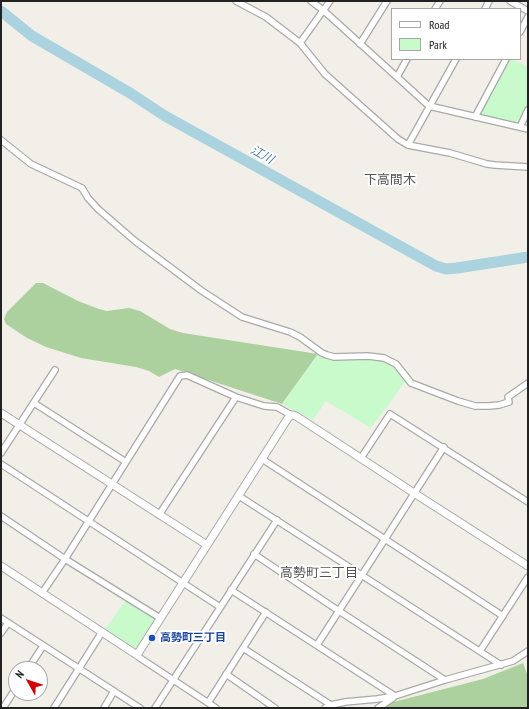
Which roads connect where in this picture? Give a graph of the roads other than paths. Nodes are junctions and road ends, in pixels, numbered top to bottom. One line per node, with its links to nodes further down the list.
1 (236, 1): 10 (street)
2 (311, 1): 6 (street)
3 (330, 1): 6 (street)
4 (387, 1): 11 (street)
5 (510, 1): 7 (street)
6 (323, 10): 10 (street); 11 (street)
7 (528, 11)
8 (528, 17): 9 (street)
9 (521, 30)
10 (300, 43): 22 (street)
11 (360, 44): 15 (street)
12 (406, 60): 15 (street)
13 (455, 60): 16 (street)
14 (505, 60): 18 (street)
15 (396, 77): 16 (street)
16 (429, 106): 18 (street); 22 (street)
17 (528, 110): 19 (street)
18 (475, 117): 19 (street)
19 (520, 127): 20 (street)
20 (528, 129)
21 (1, 140): 25 (street)
22 (408, 145): 23 (street)
23 (528, 167)
24 (55, 370): 27 (street)
25 (528, 383)
26 (236, 397): 29 (street); 35 (street); 41 (street)
27 (34, 403): 30 (street); 35 (street)
28 (1, 413): 30 (street)
29 (291, 415): 33 (street); 34 (street)
30 (19, 425): 32 (street); 37 (street)
31 (444, 447): 33 (street); 38 (street); 40 (street)
32 (1, 452)
33 (362, 458): 38 (street)
34 (262, 459): 39 (street); 45 (street)
35 (126, 462): 37 (street)
36 (1, 464): 44 (street)
37 (112, 485): 41 (street); 44 (street)
38 (414, 493): 45 (street); 50 (street)
39 (239, 496): 43 (street); 46 (street)
40 (528, 502)
41 (159, 515): 46 (street)
42 (1, 516): 48 (street)
43 (276, 520): 47 (street); 51 (street)
44 (89, 521): 48 (street); 53 (street)
45 (385, 539): 51 (street); 59 (street)
46 (207, 545): 53 (street)
47 (254, 554): 54 (street); 57 (street)
48 (65, 559): 55 (street); 61 (street)
49 (1, 566): 55 (street)
50 (528, 566)
51 (362, 575): 57 (street); 68 (street)
52 (528, 577): 59 (street)
53 (184, 583): 56 (street); 61 (street)
54 (231, 590): 56 (street); 58 (street)
55 (42, 593): 63 (street)
56 (220, 607): 75 (street)
57 (339, 611): 65 (street); 76 (street)
58 (266, 612): 65 (street); 67 (street)
59 (503, 616): 68 (street)
60 (1, 618): 62 (street)
61 (160, 618): 70 (street)
62 (8, 623): 64 (street); 66 (street)
63 (102, 632): 70 (street); 73 (street)
64 (1, 633)
65 (317, 645): 78 (street)
66 (43, 646): 71 (street); 73 (street)
67 (243, 648): 74 (street); 80 (street)
68 (480, 651): 72 (street)
69 (528, 651): 72 (street)
70 (137, 655): 75 (street)
71 (33, 661)
72 (501, 665): 76 (street)
73 (79, 668): 77 (street); 81 (street)
74 (226, 674): 79 (street); 86 (street)
75 (173, 680): 79 (street); 84 (street)
76 (445, 680): 78 (street)
77 (114, 691): 82 (street); 83 (street)
78 (395, 696): 80 (street); 88 (street)
79 (208, 703): 85 (street)
80 (331, 705): 87 (street)
81 (54, 708)
82 (104, 708)
83 (140, 708)
84 (155, 708)
85 (216, 708)
86 (275, 708)
87 (325, 708)
88 (378, 708)

